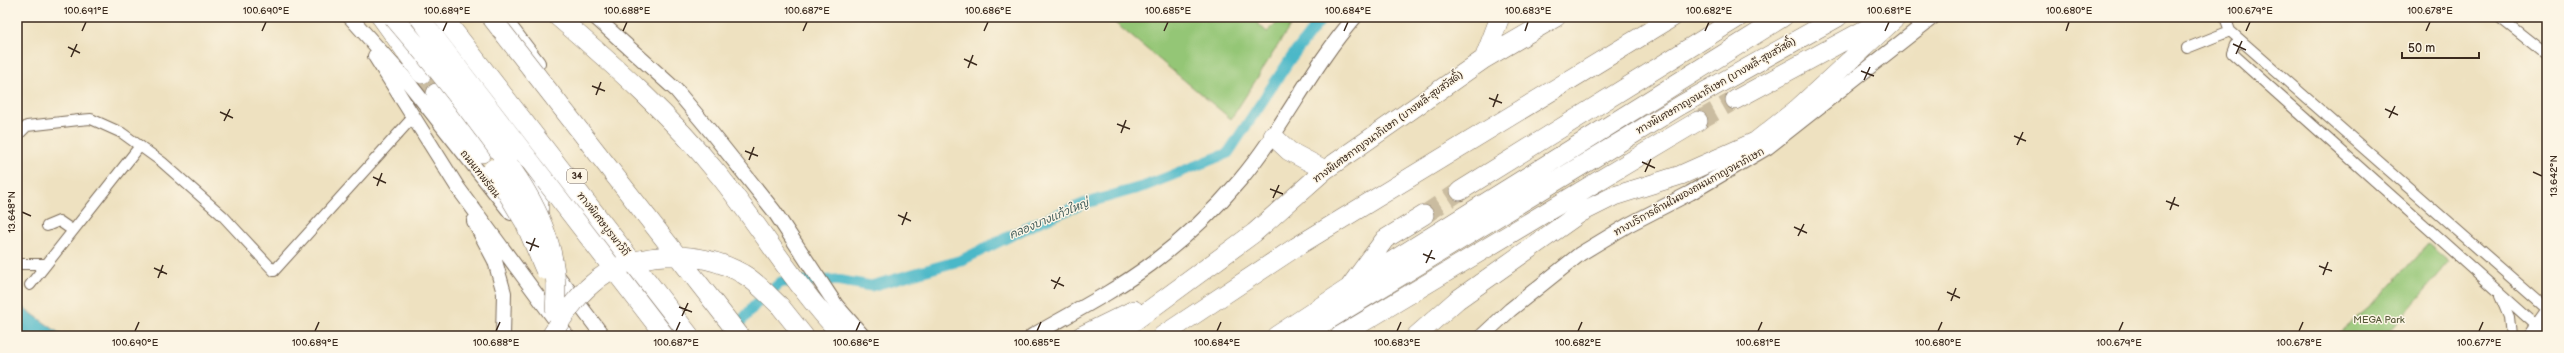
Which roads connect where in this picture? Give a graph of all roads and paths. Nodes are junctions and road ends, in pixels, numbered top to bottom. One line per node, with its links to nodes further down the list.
1 (381, 17): 30 (highway)
2 (393, 17): 56 (highway, bridge)
3 (415, 17): 41 (highway)
4 (419, 17): 65 (highway, ทางพิเศษบูรพาวิถี, bridge)
5 (443, 17): 66 (highway, ทางพิเศษบูรพาวิถี, bridge)
6 (453, 17): 67 (highway, 34)
7 (482, 17): 68 (highway)
8 (491, 17): 69 (highway, bridge)
9 (503, 17): 70 (main road)
10 (558, 17): 54 (highway)
11 (595, 17): 74 (main road)
12 (1355, 17): 36 (main road)
13 (1500, 17): 29 (highway)
14 (1556, 17): 29 (highway, ทางพิเศษกาญจนาภิเษก (บางพลี-สุขสวัสดิ์))
15 (1673, 17): 78 (highway)
16 (1739, 17): 43 (highway)
17 (1783, 17): 52 (highway)
18 (1838, 17): 80 (highway, ทางพิเศษกาญจนาภิเษก (บางพลี-สุขสวัสดิ์))
19 (1889, 17): 32 (highway)
20 (1897, 17): 82 (highway)
21 (1933, 17): 83 (main road, ทางบริการด้านในของถนนกาญจนาภิเษก)
22 (2225, 17): 25 (street)
23 (2499, 17): 28 (street)
24 (353, 21): 33 (main road); 47 (main road, ถนนเทพรัตน)
25 (2230, 30): 26 (street); 27 (street)
26 (2242, 42): 53 (street); 55 (street)
27 (2187, 48)
28 (2547, 55)
29 (1484, 59): 40 (highway, ทางพิเศษกาญจนาภิเษก (บางพลี-สุขสวัสดิ์))
30 (422, 74)
31 (436, 93): 38 (highway)
32 (1735, 100)
33 (414, 116): 37 (street); 42 (main road)
34 (1698, 121): 81 (highway, ทางพิเศษกาญจนาภิเษก (บางพลี-สุขสวัสดิ์))
35 (17, 136): 37 (street)
36 (1273, 136): 40 (highway); 75 (main road)
37 (140, 146): 46 (street)
38 (482, 152)
39 (493, 168): 56 (highway, bridge)
40 (1325, 170): 51 (highway, ทางพิเศษกาญจนาภิเษก (บางพลี-สุขสวัสดิ์))
41 (538, 177): 47 (highway); 64 (highway)
42 (458, 188): 59 (main road); 62 (main road)
43 (1460, 191)
44 (1424, 215): 52 (highway)
45 (47, 226): 46 (street)
46 (72, 230): 49 (street)
47 (540, 251): 63 (main road, ถนนเทพรัตน)
48 (17, 264): 49 (street)
49 (45, 264): 50 (street)
50 (30, 285)
51 (1181, 285): 76 (highway); 77 (highway, ทางพิเศษกาญจนาภิเษก (บางพลี-สุขสวัสดิ์))
52 (1349, 288): 79 (highway)
53 (2500, 295): 57 (street); 84 (street)
54 (814, 306): 72 (highway); 73 (highway)
55 (2547, 309): 57 (street)
56 (555, 312): 61 (highway, bridge)
57 (2535, 324): 58 (street); 85 (street)
58 (2547, 335)
59 (503, 336)
60 (551, 336): 71 (highway, bridge)
61 (555, 336)
62 (567, 336)
63 (603, 336)
64 (661, 336)
65 (665, 336)
66 (690, 336)
67 (699, 336)
68 (726, 336)
69 (740, 336)
70 (748, 336)
71 (804, 336)
72 (830, 336)
73 (843, 336)
74 (863, 336)
75 (1032, 336)
76 (1081, 336)
77 (1114, 336)
78 (1162, 336)
79 (1276, 336)
80 (1302, 336)
81 (1340, 336)
82 (1416, 336)
83 (1482, 336)
84 (2511, 336)
85 (2528, 336)

